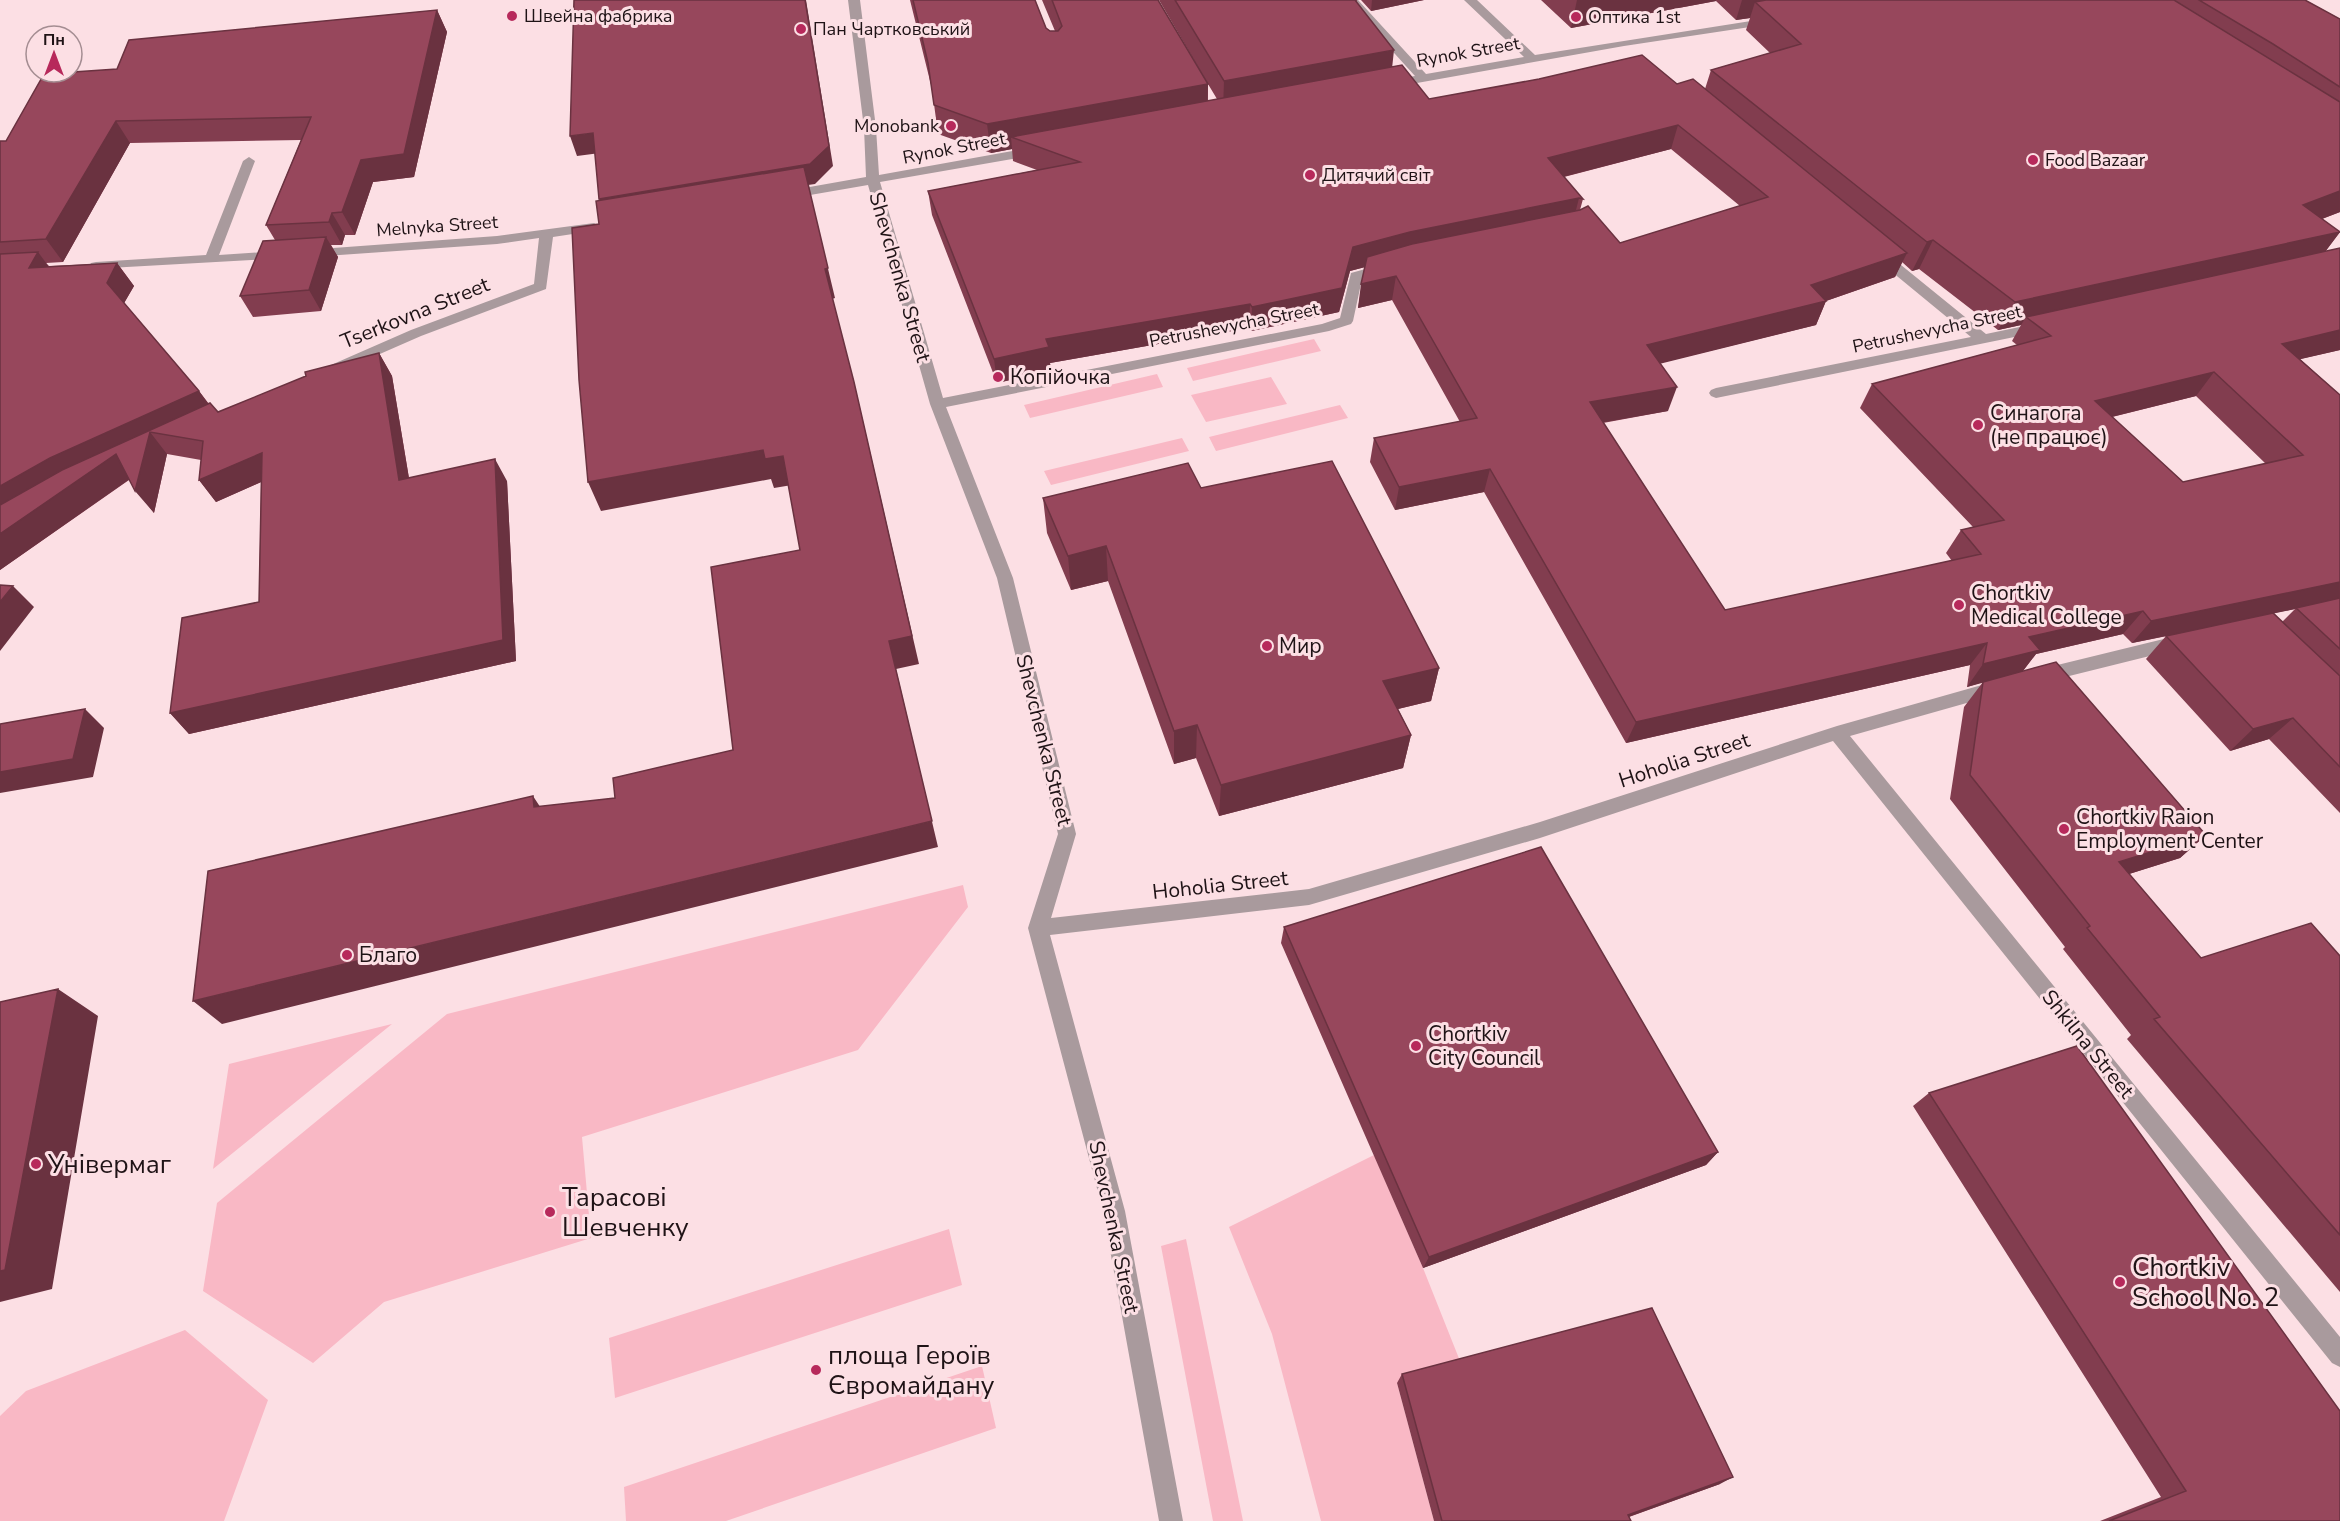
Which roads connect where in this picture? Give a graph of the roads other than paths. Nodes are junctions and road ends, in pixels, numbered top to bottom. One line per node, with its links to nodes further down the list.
1 (854, 0): 10 (street, Shevchenka Street)
2 (1352, 0): 6 (street)
3 (1470, 0): 5 (street)
4 (1788, 19): 5 (street, Rynok Street)
5 (1534, 60): 6 (street, Rynok Street)
6 (1423, 78): 7 (street, Rynok Street)
7 (1377, 87)
8 (1046, 148): 10 (street, Rynok Street)
9 (249, 161): 15 (street)
10 (873, 181): 11 (street); 22 (street, Shevchenka Street)
11 (768, 198)
12 (604, 225): 13 (street, Melnyka Street)
13 (546, 235): 15 (street, Melnyka Street); 20 (street, Tserkovna Street)
14 (1873, 249): 19 (street)
15 (211, 259): 17 (street, Melnyka Street)
16 (1397, 265): 22 (street, Petrushevycha Street)
17 (83, 267)
18 (2053, 325): 19 (street, Petrushevycha Street)
19 (1984, 340): 21 (street, Petrushevycha Street)
20 (322, 374)
21 (1716, 393)
22 (937, 404): 25 (street, Shevchenka Street)
23 (2200, 638): 24 (street, Hoholia Street)
24 (1837, 733): 25 (street, Hoholia Street); 26 (street, Shkilna Street)
25 (1038, 928): 27 (street, Shevchenka Street)
26 (2340, 1355)
27 (1171, 1521)

